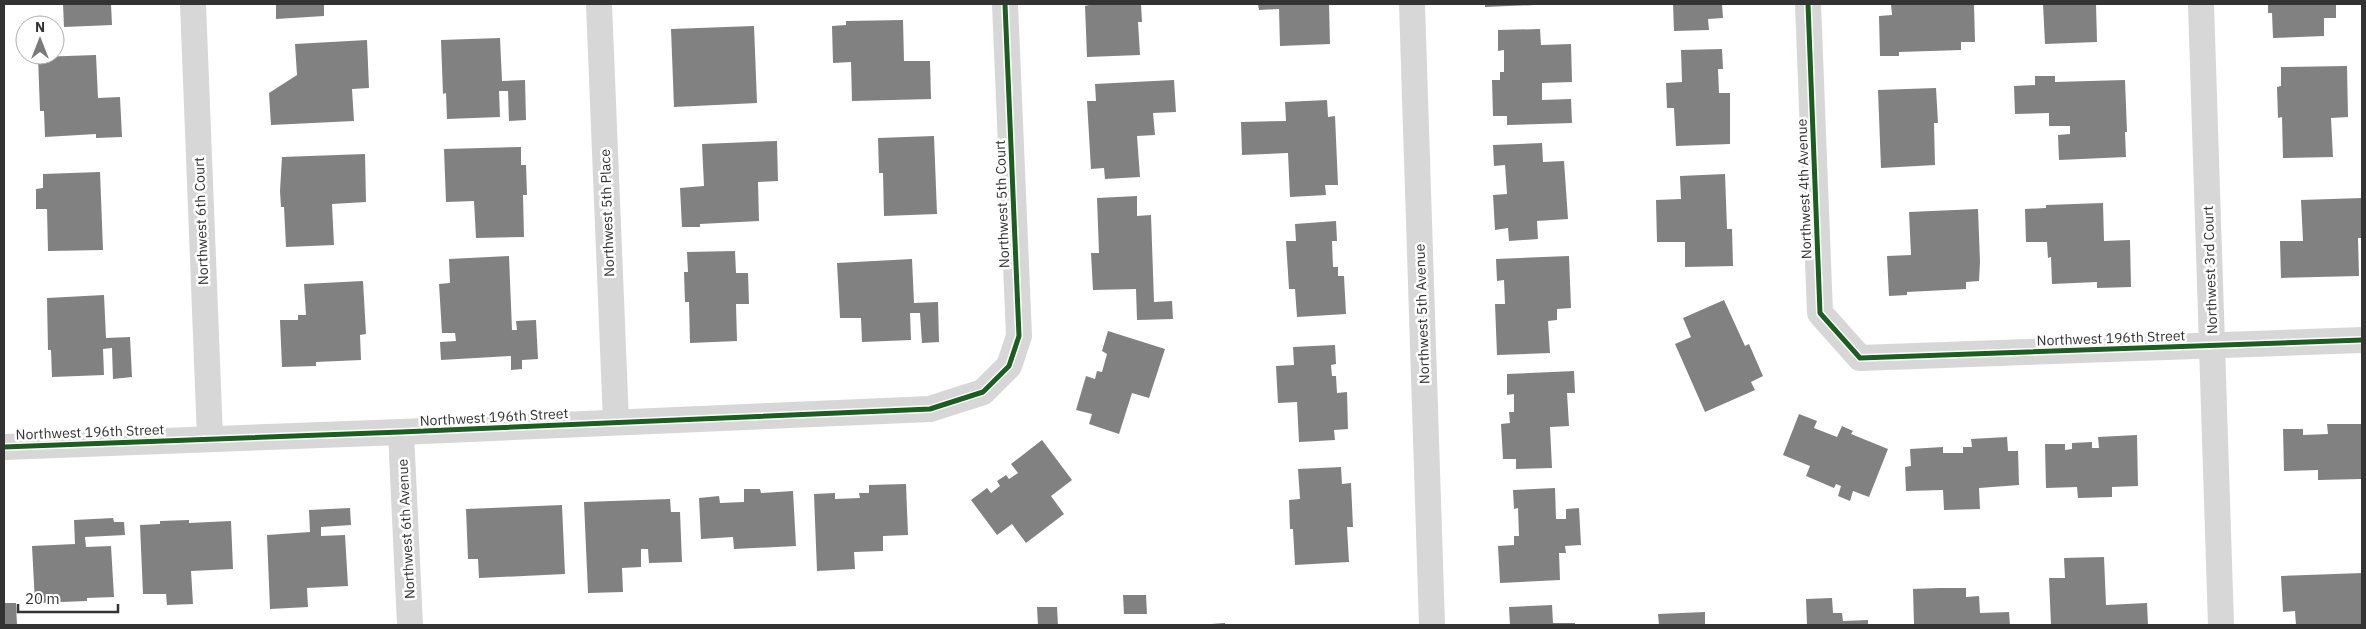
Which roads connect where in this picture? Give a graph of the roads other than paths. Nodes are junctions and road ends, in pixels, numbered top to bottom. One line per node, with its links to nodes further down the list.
1 (193, 4): 13 (street, Northwest 6th Court)
2 (599, 4): 11 (street, Northwest 5th Place)
3 (1005, 4): 10 (street, Northwest 5th Court)
4 (1412, 4): 16 (street, Northwest 5th Avenue)
5 (1808, 4): 9 (street, Northwest 4th Avenue)
6 (2201, 4): 8 (street, Northwest 3rd Court)
7 (2362, 340): 8 (street, Northwest 196th Street)
8 (2212, 346): 9 (street, Northwest 196th Street); 17 (street, Northwest 3rd Court)
9 (1860, 358)
10 (983, 392): 11 (street, Northwest 196th Street)
11 (616, 422): 12 (street, Northwest 196th Street)
12 (401, 432): 13 (street, Northwest 196th Street); 15 (street, Northwest 6th Avenue)
13 (210, 438): 14 (street, Northwest 196th Street)
14 (4, 446)
15 (410, 625)
16 (1432, 625)
17 (2221, 625)

